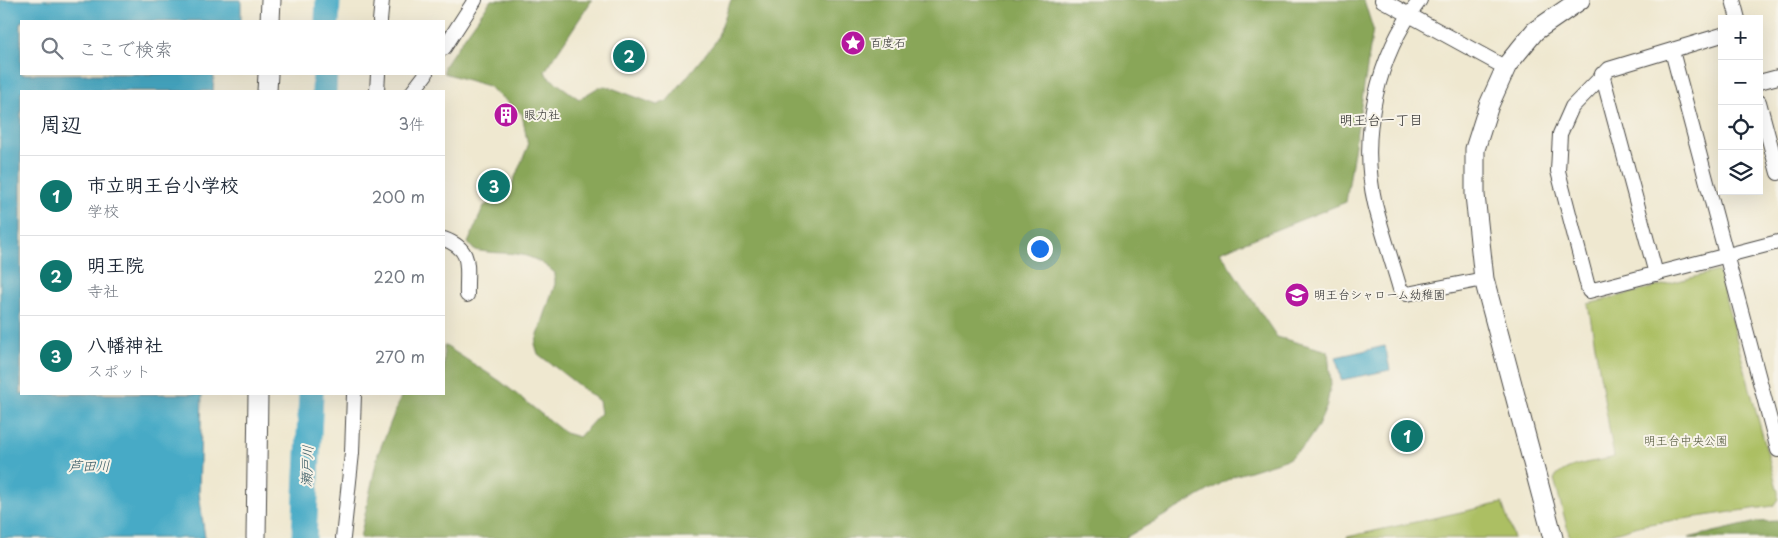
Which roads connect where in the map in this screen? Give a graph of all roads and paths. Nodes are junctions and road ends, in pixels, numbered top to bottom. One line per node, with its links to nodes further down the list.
1 (271, 0): 10 (street)
2 (382, 0): 11 (street)
3 (475, 0): 13 (street)
4 (1382, 0): 8 (street)
5 (1420, 0): 8 (street)
6 (1580, 0): 31 (street)
7 (1733, 0): 9 (street)
8 (1408, 15): 15 (street); 31 (street)
9 (1737, 15)
10 (270, 20)
11 (380, 20)
12 (1718, 36): 14 (street)
13 (445, 46)
14 (1672, 51): 16 (street); 29 (street)
15 (1497, 63)
16 (1602, 74): 30 (street); 30 (street)
17 (268, 75): 22 (street)
18 (378, 75): 23 (street)
19 (425, 75): 24 (street)
20 (1778, 77): 21 (street)
21 (1763, 81)
22 (267, 90)
23 (377, 90)
24 (414, 90)
25 (1760, 105): 26 (street)
26 (1778, 173)
27 (445, 239): 32 (street)
28 (1778, 242): 29 (street)
29 (1727, 256): 30 (street); 35 (street)
30 (1656, 274)
31 (1484, 279): 38 (street)
32 (467, 295)
33 (258, 395): 36 (street)
34 (354, 395): 37 (street)
35 (1778, 450)
36 (256, 538)
37 (343, 538)
38 (1553, 538)

